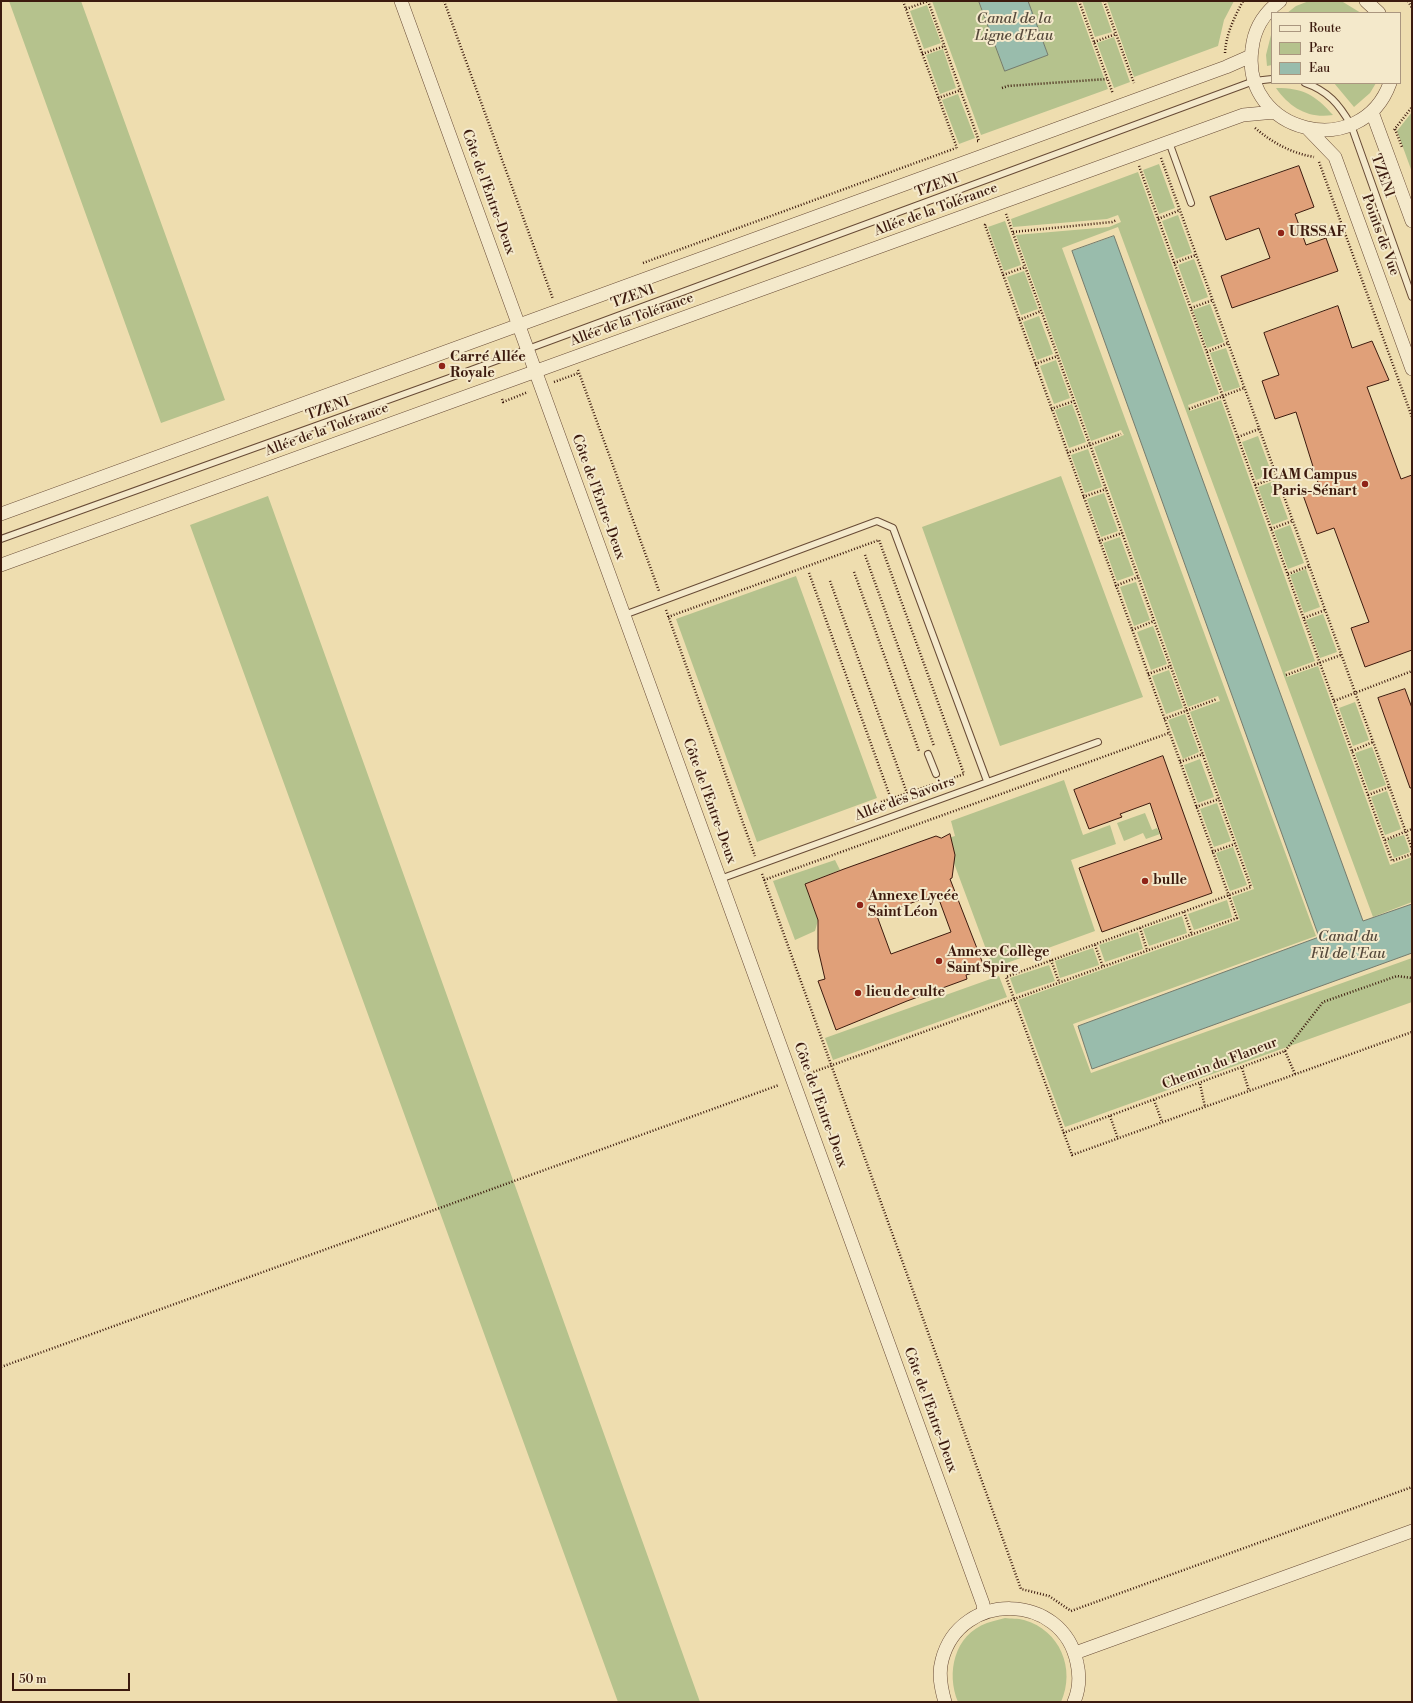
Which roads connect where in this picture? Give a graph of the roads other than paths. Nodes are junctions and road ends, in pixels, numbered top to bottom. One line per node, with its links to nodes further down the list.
1 (402, 1): 18 (street, Côte de l'Entre-Deux)
2 (1366, 1): 4 (street)
3 (1274, 3): 5 (street)
4 (1378, 12)
5 (1251, 56): 7 (street); 18 (street)
6 (1271, 79): 7 (lane, TZEN1)
7 (1254, 81): 10 (street); 19 (lane, TZEN1)
8 (1308, 84): 12 (lane, TZEN1)
9 (1390, 84): 11 (street)
10 (1274, 112): 13 (street); 14 (street, Allée de la Tolérance)
11 (1372, 112): 12 (street); 16 (street)
12 (1351, 125): 13 (street); 17 (lane, TZEN1)
13 (1308, 129): 20 (street, Points de Vue)
14 (1163, 144): 15 (lane); 21 (street, Allée de la Tolérance)
15 (1191, 203)
16 (1412, 221)
17 (1412, 297)
18 (518, 324): 19 (street, Côte de l'Entre-Deux); 22 (street)
19 (527, 349): 21 (street, Côte de l'Entre-Deux); 23 (lane, TZEN1)
20 (1412, 369)
21 (535, 371): 24 (street, Allée de la Tolérance); 25 (street, Côte de l'Entre-Deux)
22 (1, 514)
23 (1, 539)
24 (1, 565)
25 (624, 615): 29 (lane); 30 (street, Côte de l'Entre-Deux)
26 (1098, 742): 29 (lane, Allée des Savoirs)
27 (928, 754): 28 (lane)
28 (936, 774)
29 (987, 781): 30 (lane, Allée des Savoirs)
30 (720, 879): 32 (street, Côte de l'Entre-Deux)
31 (1412, 1531): 33 (street)
32 (984, 1612): 33 (street); 34 (street)
33 (1075, 1653): 35 (street)
34 (944, 1702)
35 (1074, 1702)

